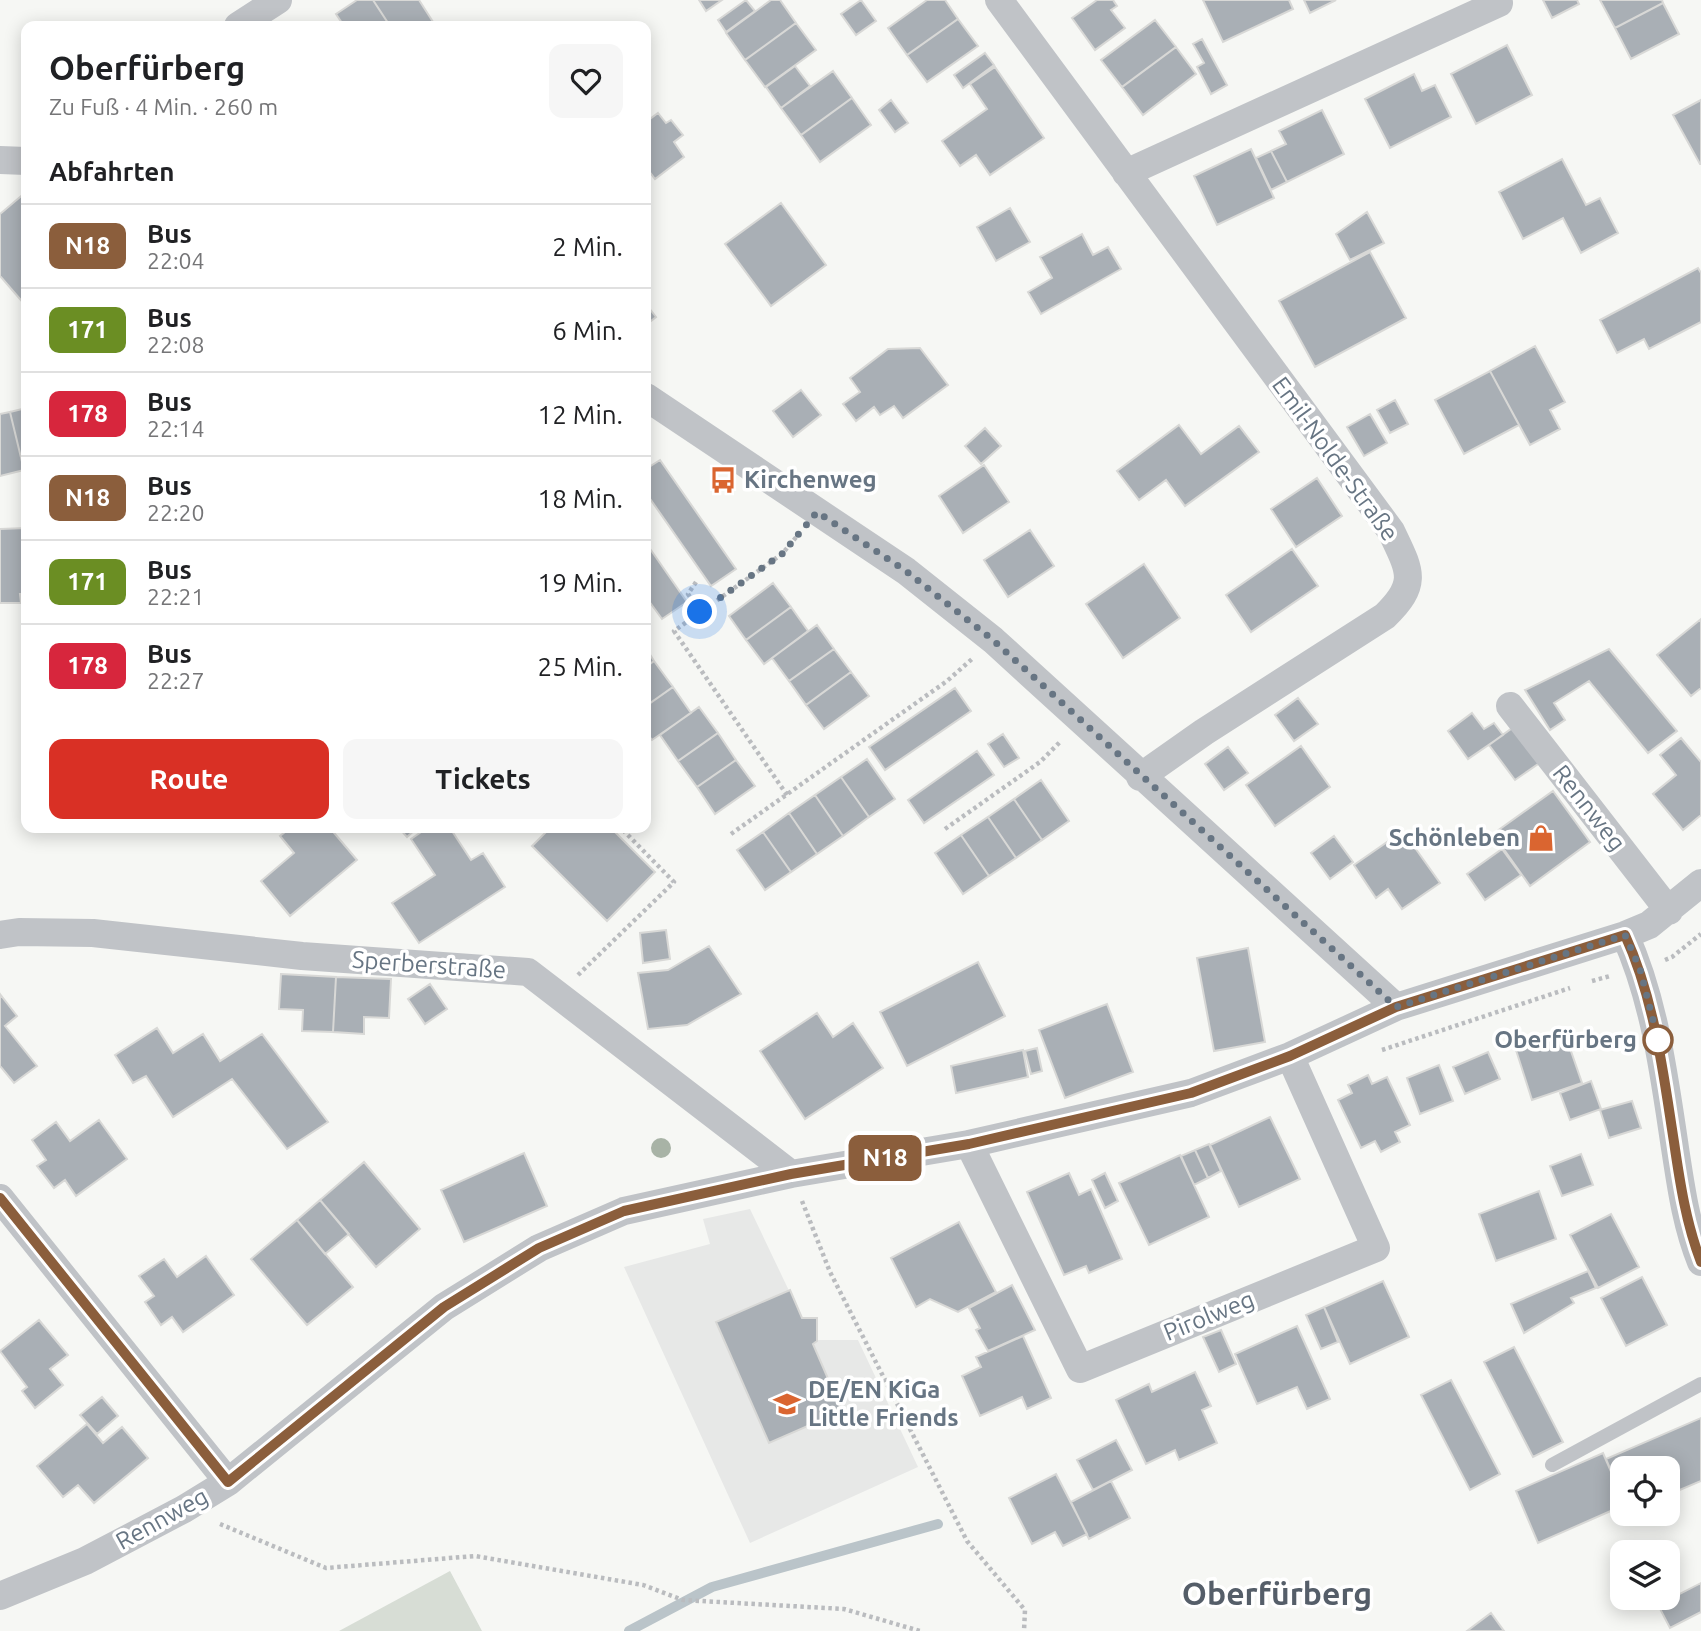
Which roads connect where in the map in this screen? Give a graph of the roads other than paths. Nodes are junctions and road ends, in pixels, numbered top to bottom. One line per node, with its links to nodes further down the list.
1 (278, 0): 4 (street)
2 (999, 0): 7 (street, Emil-Nolde-Straße)
3 (1499, 3): 7 (street)
4 (246, 21)
5 (0, 160): 6 (street)
6 (21, 161)
7 (1126, 173): 10 (street, Emil-Nolde-Straße)
8 (651, 400): 10 (street)
9 (1510, 706): 12 (street, Rennweg)
10 (1140, 776): 15 (street)
11 (1701, 883): 12 (street, Rennweg)
12 (1669, 911): 14 (street, Rennweg)
13 (0, 935): 18 (street, Sperberstraße)
14 (1625, 935): 15 (street, Rennweg); 20 (street)
15 (1396, 1007): 16 (street, Rennweg)
16 (1290, 1056): 17 (street, Rennweg); 17 (street, Pirolweg)
17 (969, 1144): 18 (street, Rennweg)
18 (791, 1174): 23 (street, Rennweg)
19 (0, 1198): 23 (street)
20 (1701, 1262)
21 (1701, 1384): 22 (lane)
22 (1552, 1465)
23 (228, 1482): 24 (street, Rennweg)
24 (0, 1596)

